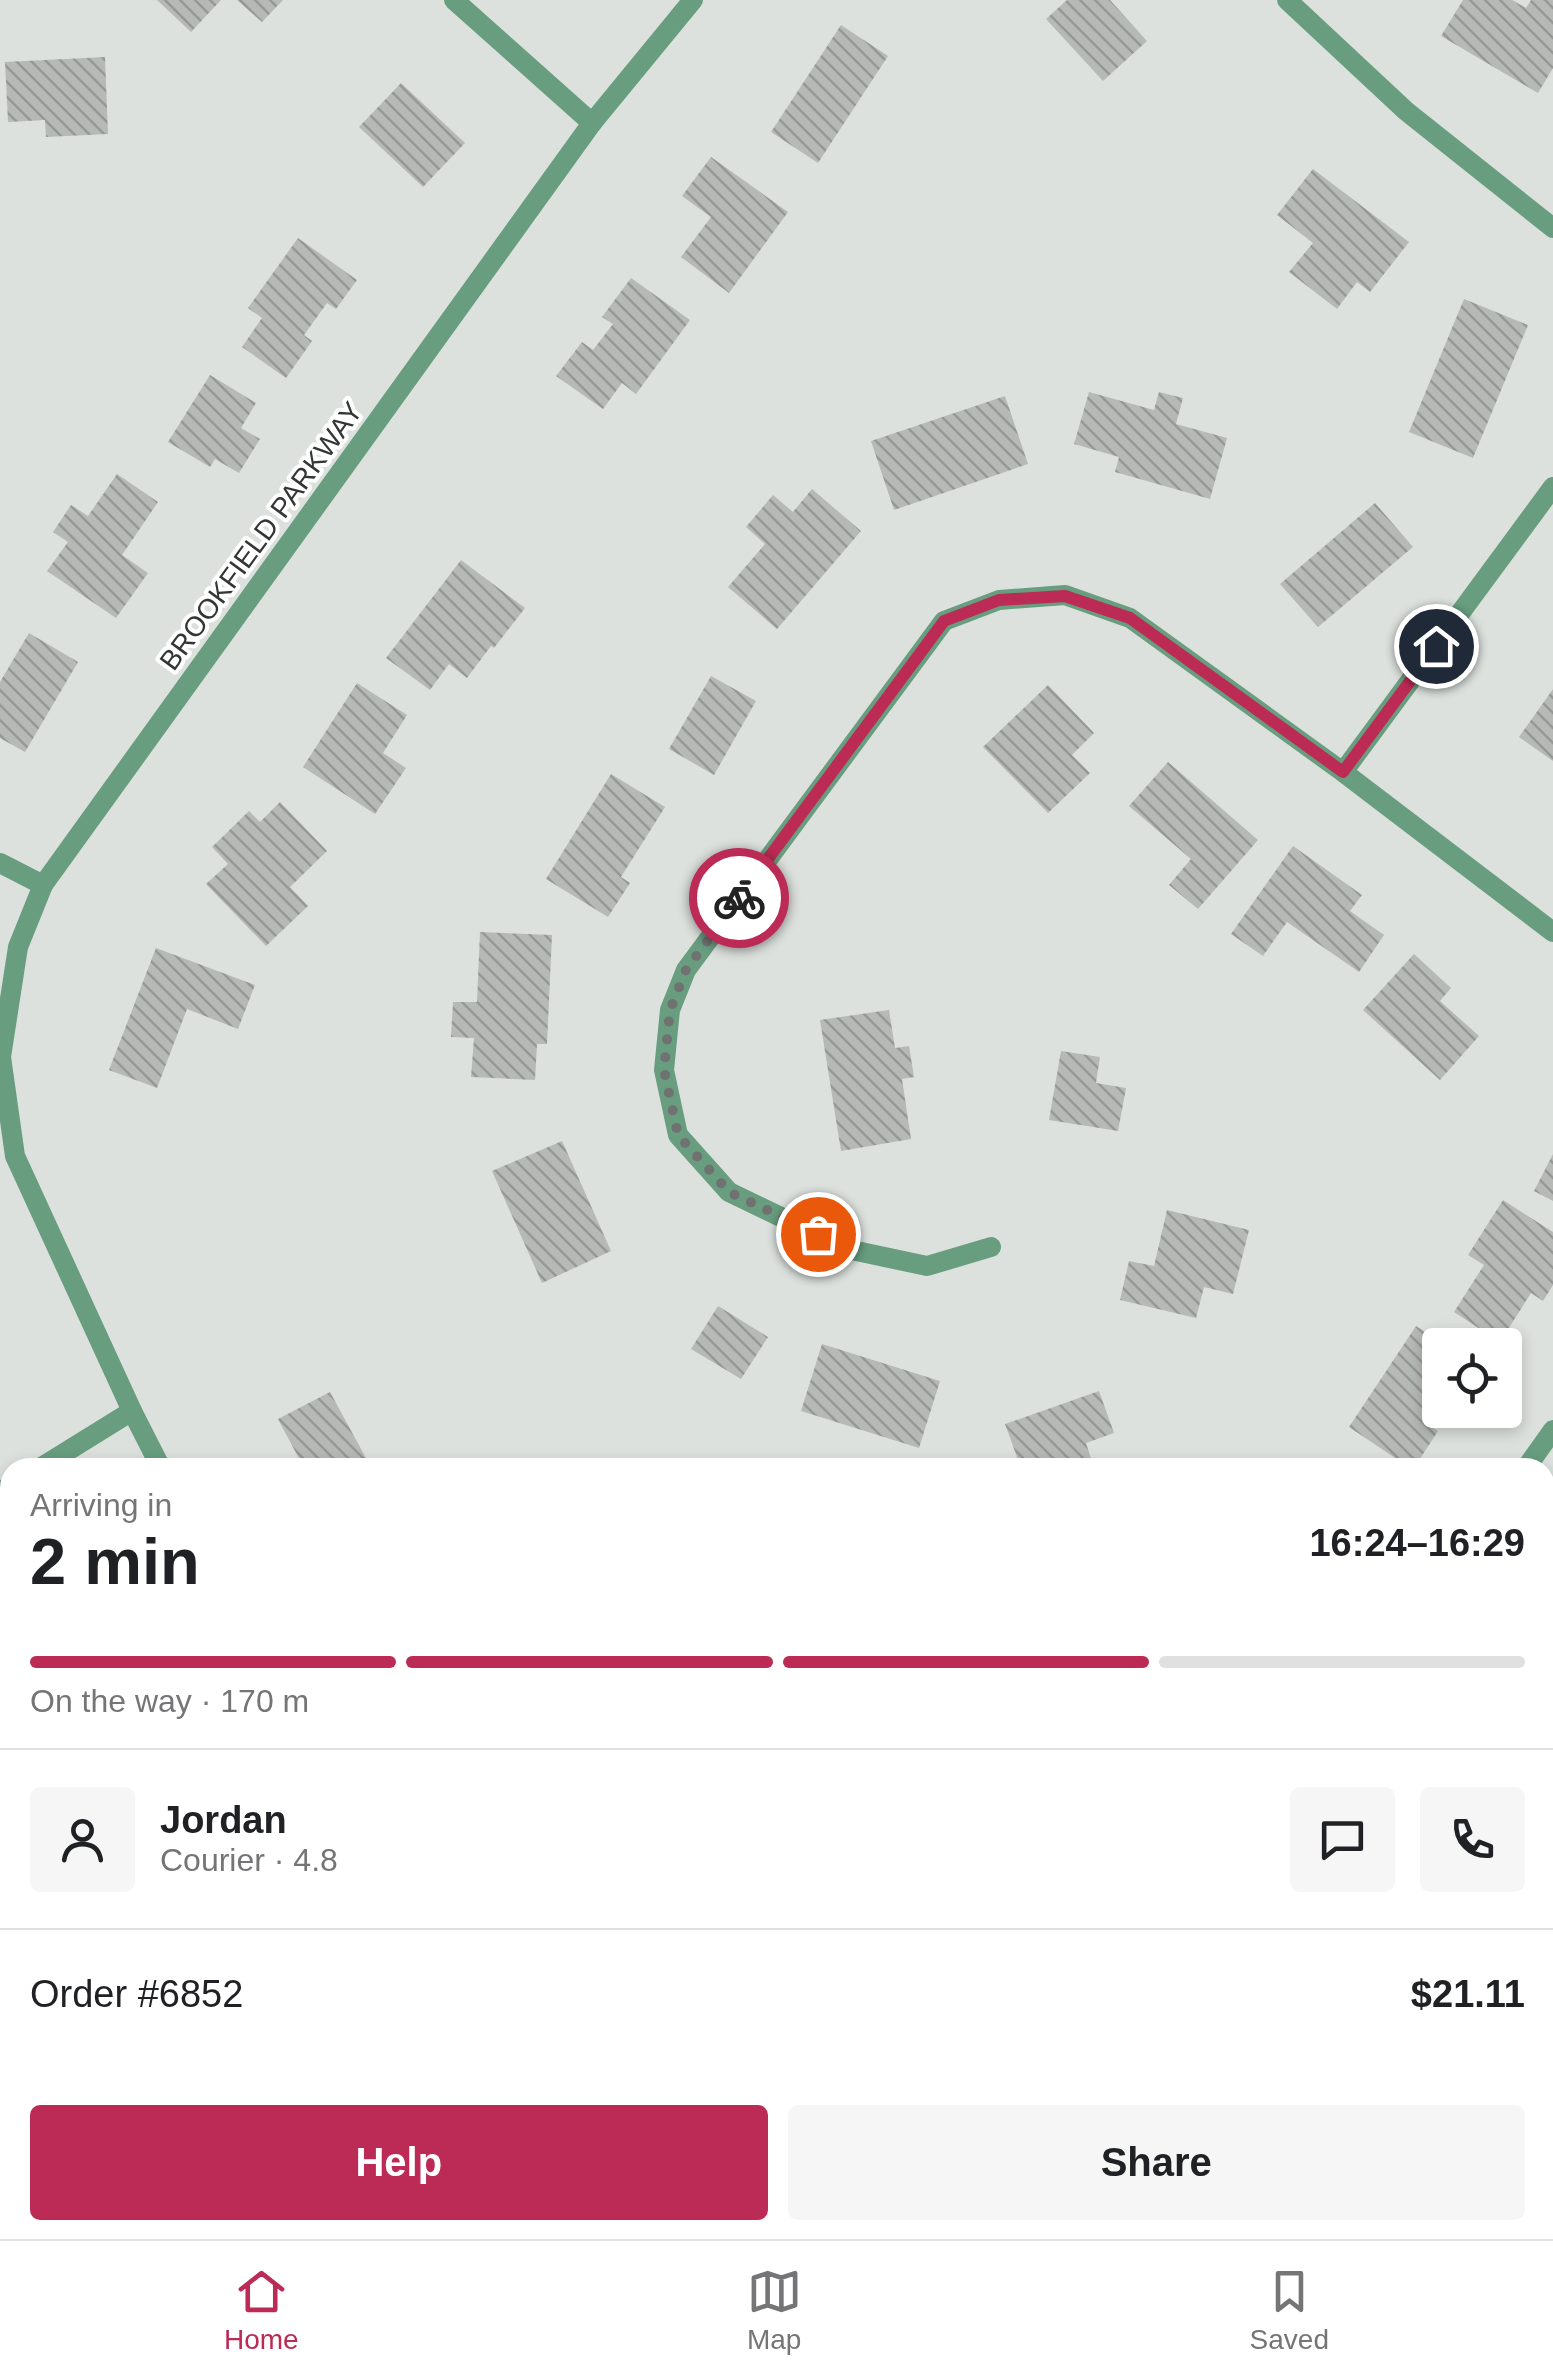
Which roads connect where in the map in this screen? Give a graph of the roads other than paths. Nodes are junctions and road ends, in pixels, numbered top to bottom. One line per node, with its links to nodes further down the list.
1 (454, 0): 4 (street)
2 (694, 0): 4 (street, BROOKFIELD PARKWAY)
3 (1287, 0): 5 (street)
4 (592, 123): 9 (street, BROOKFIELD PARKWAY)
5 (1553, 228)
6 (1553, 487): 7 (street)
7 (1343, 772): 10 (street); 11 (street)
8 (0, 864): 9 (street)
9 (43, 885): 12 (street, BROOKFIELD PARKWAY)
10 (1553, 932)
11 (991, 1247)
12 (132, 1411): 14 (street); 15 (street, BROOKFIELD PARKWAY)
13 (1553, 1430): 16 (street)
14 (56, 1458)
15 (157, 1458)
16 (1533, 1458)

